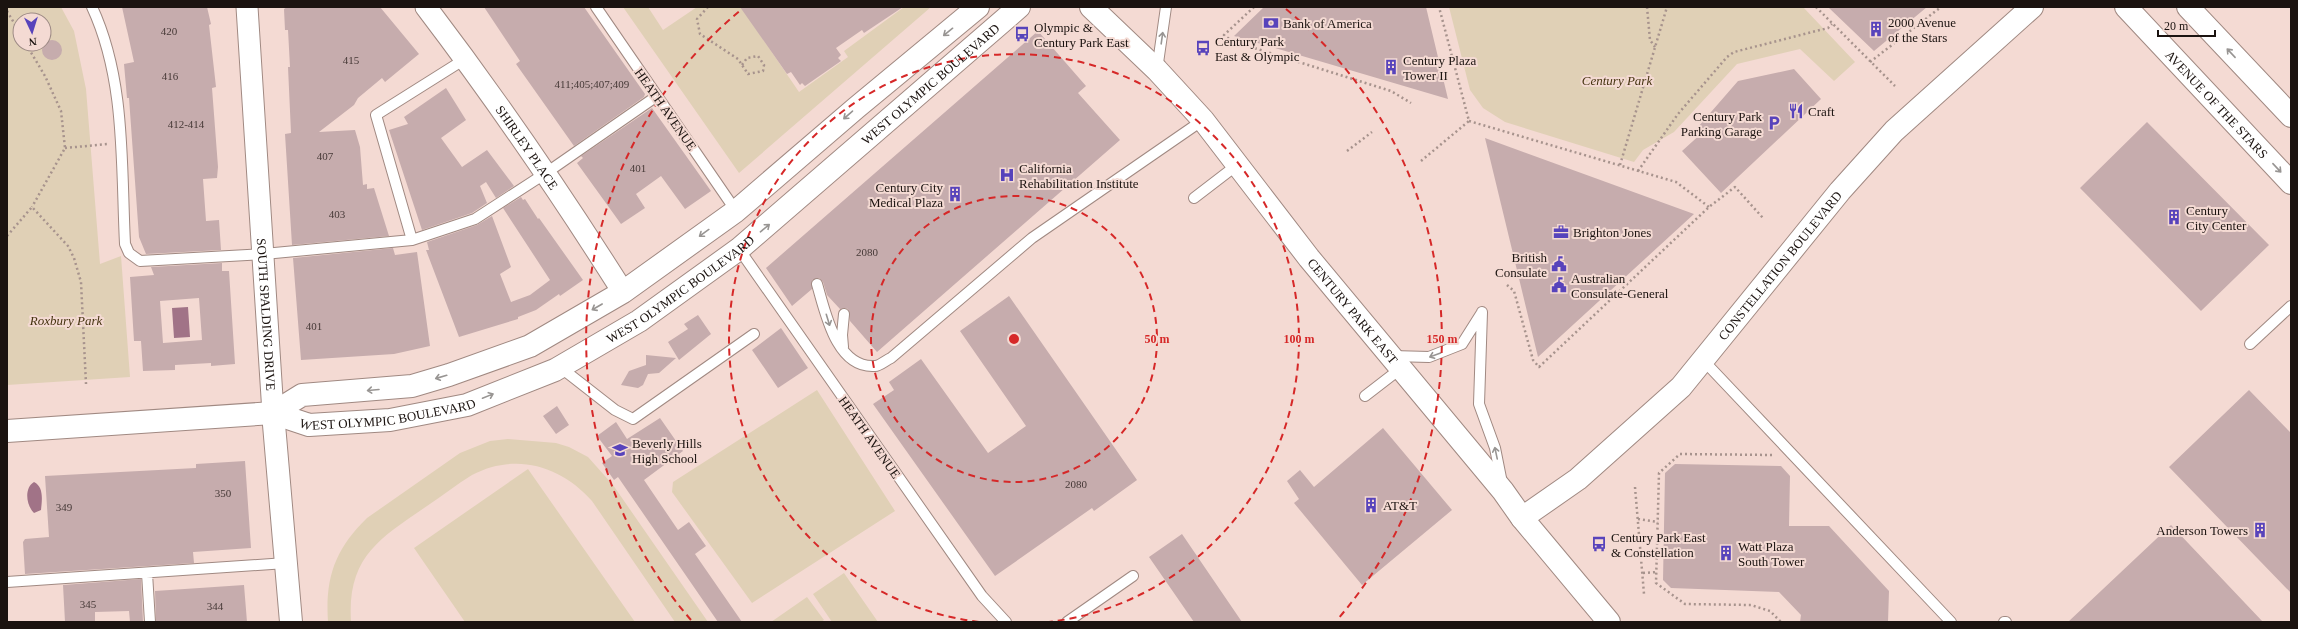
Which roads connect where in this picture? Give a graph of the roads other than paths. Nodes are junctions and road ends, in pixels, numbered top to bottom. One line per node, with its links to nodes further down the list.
1 (92, 7): 24 (lane)
2 (246, 7): 24 (street, SOUTH SPALDING DRIVE)
3 (426, 7): 12 (street, SHIRLEY PLACE)
4 (596, 7): 14 (lane, HEATH AVENUE)
5 (978, 7): 21 (main road, WEST OLYMPIC BOULEVARD, one-way to 21)
6 (1019, 7): 23 (main road, WEST OLYMPIC BOULEVARD, one-way to 6)
7 (1091, 7): 13 (main road, CENTURY PARK EAST)
8 (1166, 7): 13 (lane, one-way to 8)
9 (2032, 7): 32 (main road, CONSTELLATION BOULEVARD)
10 (2126, 7): 19 (main road, AVENUE OF THE STARS, one-way to 19)
11 (2188, 7): 15 (main road, one-way to 11)
12 (465, 59): 18 (street, SHIRLEY PLACE); 22 (lane)
13 (1157, 70): 16 (main road, CENTURY PARK EAST)
14 (657, 96): 18 (lane); 21 (lane, HEATH AVENUE)
15 (2291, 116)
16 (1203, 120): 17 (main road, CENTURY PARK EAST); 31 (lane)
17 (1237, 165): 20 (lane); 33 (main road, CENTURY PARK EAST)
18 (546, 173): 22 (lane); 26 (street, SHIRLEY PLACE)
19 (2291, 183)
20 (1194, 198)
21 (736, 211): 26 (main road, WEST OLYMPIC BOULEVARD, one-way to 26)
22 (412, 240): 24 (lane)
23 (739, 250): 34 (main road, WEST OLYMPIC BOULEVARD); 46 (lane, HEATH AVENUE)
24 (264, 254): 36 (street, SOUTH SPALDING DRIVE)
25 (817, 284): 31 (lane, one-way to 31)
26 (623, 292): 36 (main road, WEST OLYMPIC BOULEVARD, one-way to 36)
27 (2291, 306): 30 (lane)
28 (844, 314): 31 (lane)
29 (754, 334): 34 (lane)
30 (2250, 344)
31 (844, 353)
32 (1703, 360): 39 (main road, CONSTELLATION BOULEVARD); 49 (lane)
33 (1395, 362): 35 (lane); 38 (main road, CENTURY PARK EAST); 38 (lane, one-way to 33)
34 (560, 367): 36 (main road, WEST OLYMPIC BOULEVARD, one-way to 34)
35 (1365, 396)
36 (273, 412): 37 (main road, WEST OLYMPIC BOULEVARD); 40 (main road, SOUTH SPALDING DRIVE)
37 (7, 431)
38 (1503, 491): 39 (main road, CENTURY PARK EAST)
39 (1522, 518): 48 (main road, CENTURY PARK EAST)
40 (286, 563): 41 (lane); 45 (main road, SOUTH SPALDING DRIVE)
41 (147, 573): 43 (lane); 44 (lane)
42 (1132, 576): 47 (lane)
43 (7, 582)
44 (150, 622)
45 (291, 622)
46 (1006, 622)
47 (1067, 622)
48 (1609, 622)
49 (1951, 622)

